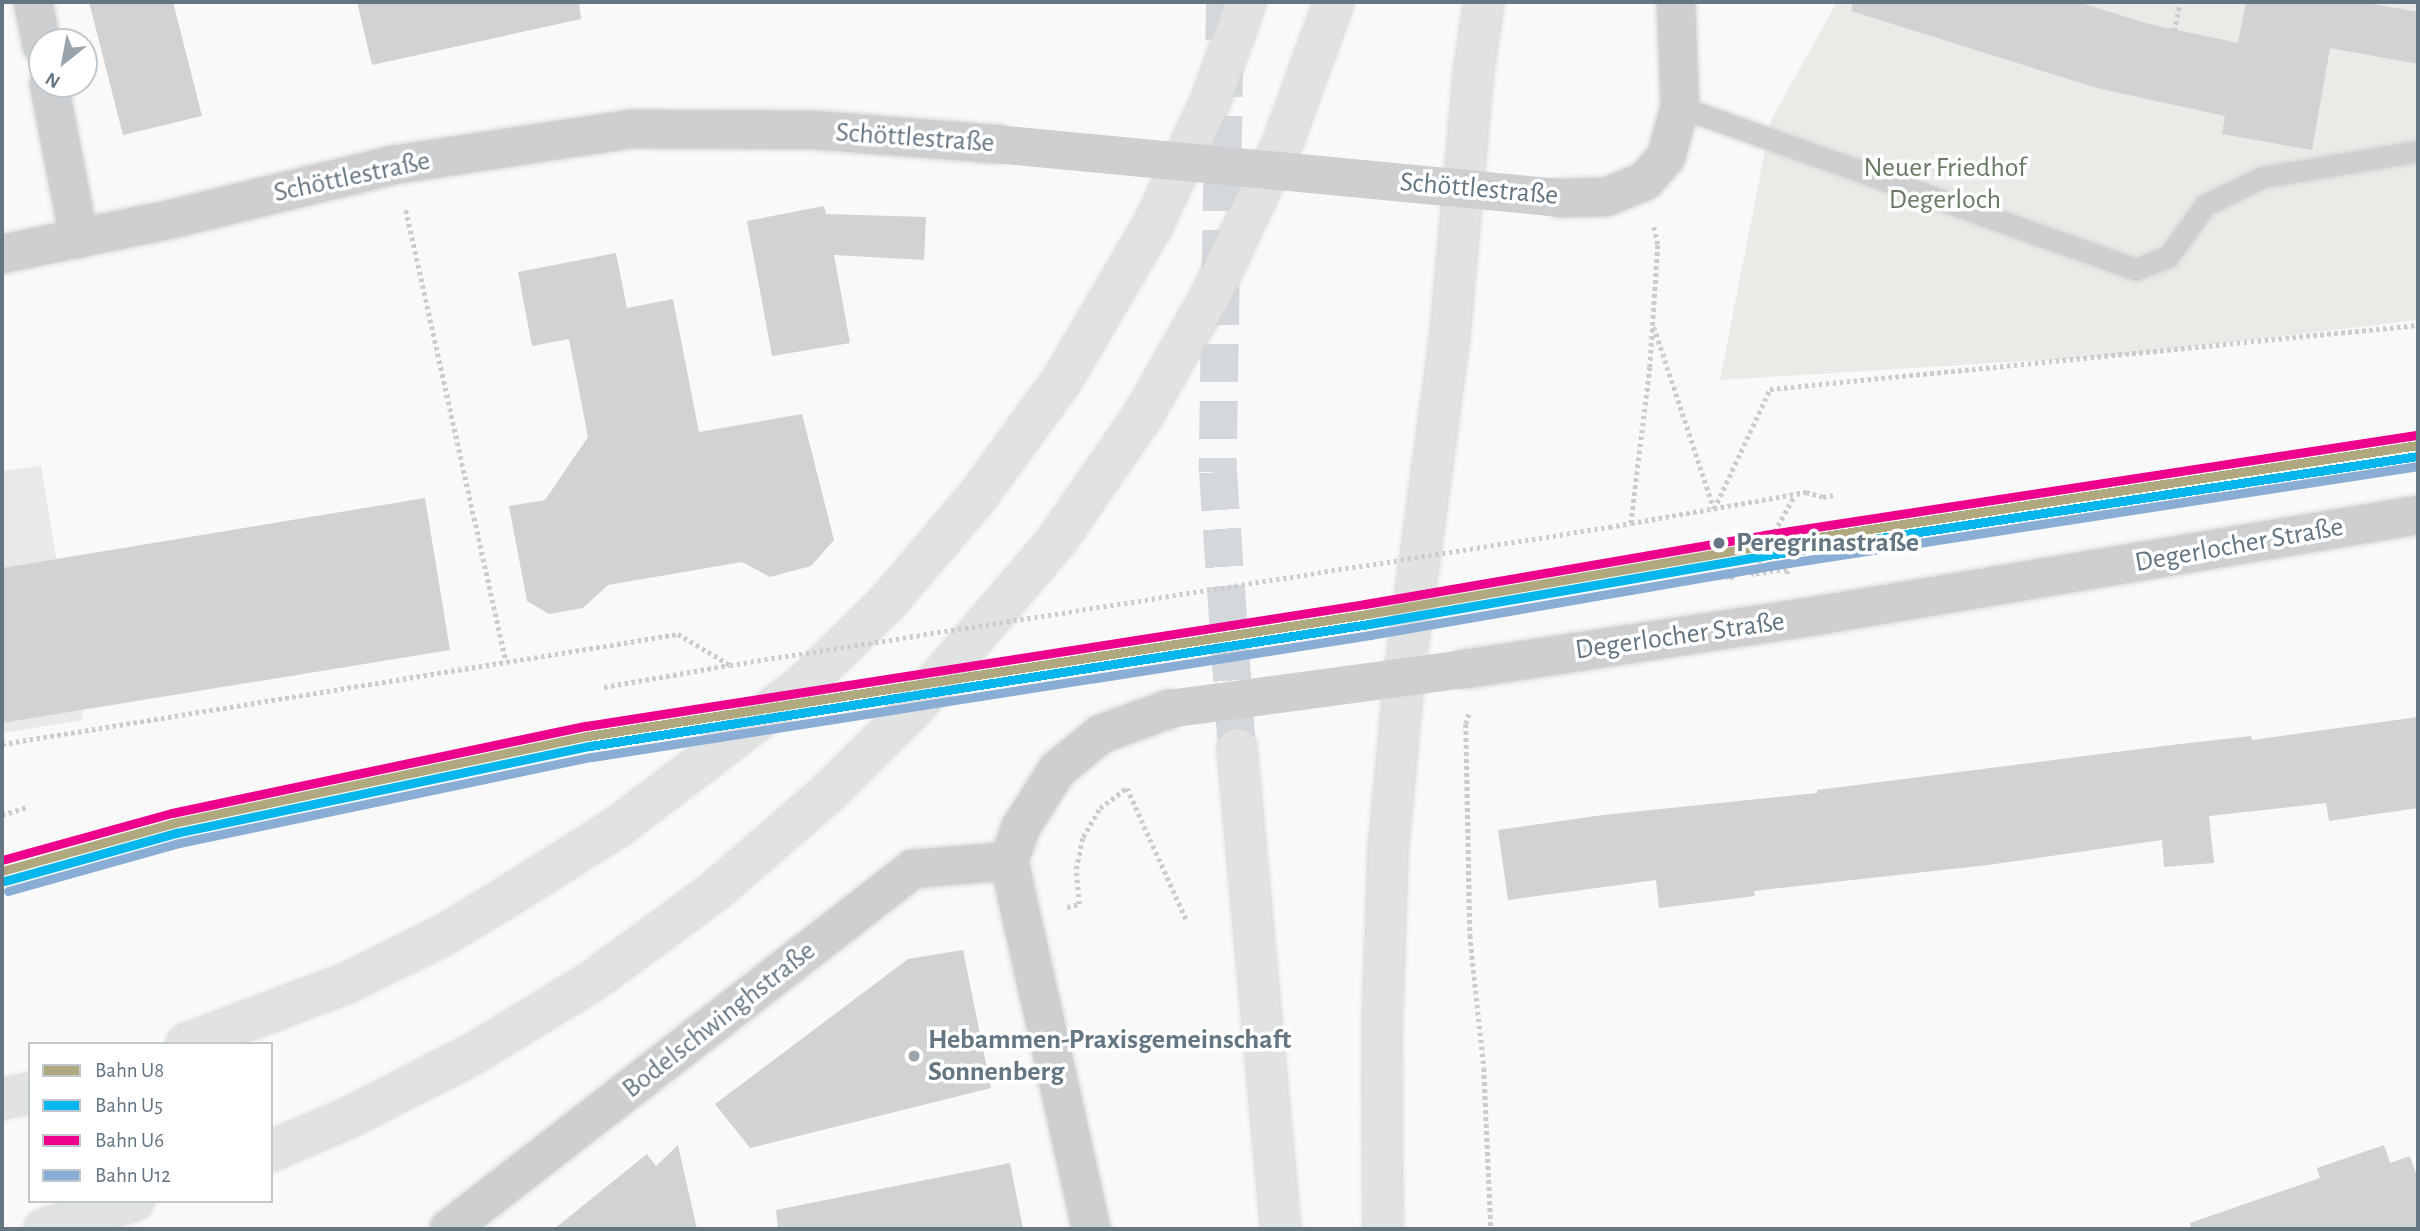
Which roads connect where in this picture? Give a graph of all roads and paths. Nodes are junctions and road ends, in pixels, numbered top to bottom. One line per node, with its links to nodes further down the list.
1 (33, 2): 7 (street)
2 (1246, 2): 37 (highway)
3 (1334, 2): 40 (highway)
4 (1484, 2): 46 (highway)
5 (1676, 2): 10 (street, Schöttlestraße)
6 (2179, 2): 8 (path)
7 (38, 28)
8 (2174, 30)
9 (52, 98): 14 (street)
10 (1680, 107): 11 (lane); 13 (street, Schöttlestraße)
11 (2418, 151)
12 (393, 165): 13 (street, Schöttlestraße, bridge); 14 (street, Schöttlestraße); 26 (path)
13 (1645, 181): 16 (path)
14 (79, 239): 15 (street, Schöttlestraße)
15 (2, 254)
16 (1653, 323): 20 (path); 22 (path)
17 (2418, 325): 20 (path)
18 (1794, 495): 19 (path); 20 (path); 25 (path)
19 (1833, 495)
20 (1714, 509): 22 (path)
21 (2418, 515): 28 (street, Degerlocher Straße)
22 (1631, 523): 27 (path, bridge)
23 (1731, 576): 24 (path)
24 (1711, 578)
25 (1788, 583)
26 (506, 660): 27 (path); 30 (path)
27 (730, 665): 29 (path)
28 (1476, 666): 34 (street, Degerlocher Straße, bridge); 47 (path)
29 (604, 687)
30 (2, 744)
31 (1237, 748): 45 (highway)
32 (26, 807): 33 (path)
33 (2, 815)
34 (1009, 861): 35 (street); 43 (street, Bodelschwinghstraße)
35 (1022, 920): 36 (path); 44 (street)
36 (1187, 921)
37 (191, 1042)
38 (28, 1094): 39 (highway)
39 (2, 1100)
40 (273, 1150)
41 (128, 1203): 42 (highway)
42 (44, 1229)
43 (449, 1229)
44 (1091, 1229)
45 (1281, 1229)
46 (1383, 1229)
47 (1491, 1229)

